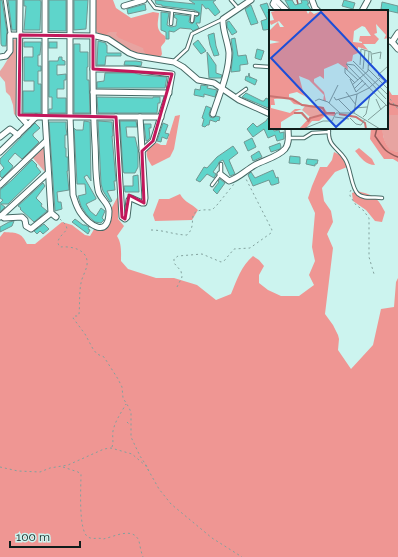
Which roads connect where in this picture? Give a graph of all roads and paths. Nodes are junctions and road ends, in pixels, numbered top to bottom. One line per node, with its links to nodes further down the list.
1 (5, 0): 26 (lane)
2 (20, 0): 27 (street)
3 (45, 0): 28 (street)
4 (70, 0): 29 (street)
5 (92, 0): 30 (street)
6 (144, 0): 13 (street)
7 (149, 0): 19 (lane)
8 (231, 0): 14 (lane)
9 (250, 0): 14 (street)
10 (275, 0): 15 (street); 16 (street)
11 (312, 0): 17 (street)
12 (368, 0): 18 (street)
13 (127, 3)
14 (238, 8): 22 (street)
15 (277, 10)
16 (285, 10)
17 (317, 10)
18 (363, 10)
19 (172, 11): 20 (lane); 24 (lane)
20 (193, 14): 21 (lane); 23 (lane)
21 (197, 14)
22 (223, 19): 34 (lane); 38 (street)
23 (192, 20)
24 (171, 24)
25 (398, 33): 31 (street)
26 (10, 35): 27 (street); 33 (street)
27 (20, 35): 28 (street); 49 (street)
28 (45, 35): 29 (street); 47 (street)
29 (70, 36): 30 (street); 48 (street)
30 (93, 36): 34 (street); 37 (street)
31 (390, 41): 32 (street)
32 (398, 49)
33 (0, 57)
34 (174, 62): 38 (street)
35 (255, 66): 36 (lane)
36 (269, 67)
37 (93, 69): 40 (street); 41 (street)
38 (222, 88): 43 (street); 45 (street)
39 (246, 89): 43 (lane)
40 (93, 92): 41 (street); 51 (street)
41 (169, 93): 54 (street)
42 (388, 96): 44 (path)
43 (234, 97): 46 (street)
44 (398, 109)
45 (212, 114)
46 (269, 114)
47 (45, 116): 48 (street); 50 (street); 61 (street)
48 (70, 116): 51 (street); 51 (street)
49 (21, 117): 50 (street); 55 (street)
50 (36, 117): 55 (street)
51 (93, 117): 52 (street)
52 (116, 117): 53 (street); 62 (street)
53 (140, 117): 54 (street); 62 (street)
54 (161, 117): 62 (street)
55 (28, 125): 58 (street)
56 (288, 129): 60 (street)
57 (329, 130): 60 (lane); 71 (lane)
58 (18, 135): 59 (street); 63 (street)
59 (0, 137)
60 (289, 138): 66 (street)
61 (46, 141): 65 (street); 70 (street)
62 (142, 151)
63 (0, 152)
64 (221, 164): 67 (lane)
65 (48, 173): 73 (street); 74 (street)
66 (243, 173): 68 (street); 78 (path)
67 (220, 174): 68 (street); 69 (lane)
68 (237, 178): 76 (path)
69 (212, 184)
70 (0, 185)
71 (354, 188): 72 (lane); 77 (path)
72 (382, 198)
73 (51, 213): 74 (street); 75 (street)
74 (1, 216)
75 (56, 217): 79 (path)
76 (151, 230)
77 (374, 274)
78 (177, 287)
79 (127, 404): 82 (path); 83 (path)
80 (127, 422): 82 (path)
81 (134, 422): 82 (path)
82 (131, 424): 86 (path)
83 (112, 448): 85 (path); 86 (path)
84 (0, 467): 85 (path)
85 (62, 467): 87 (path)
86 (148, 470): 88 (path)
87 (143, 557)
88 (242, 557)

